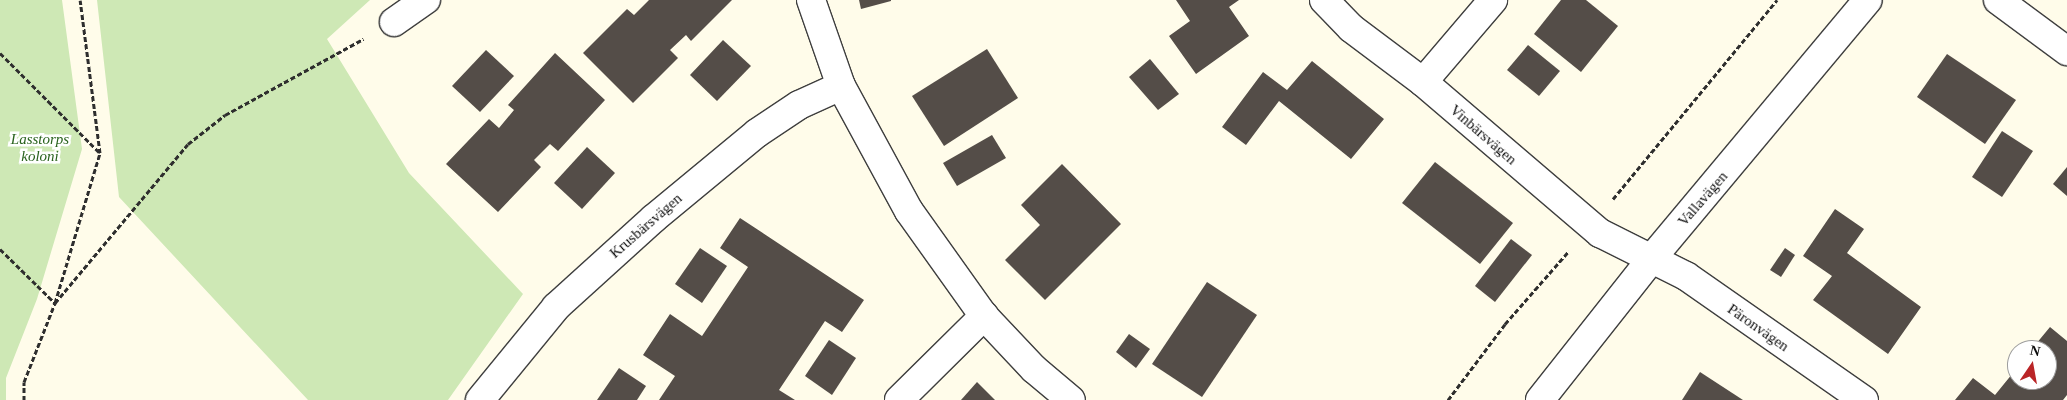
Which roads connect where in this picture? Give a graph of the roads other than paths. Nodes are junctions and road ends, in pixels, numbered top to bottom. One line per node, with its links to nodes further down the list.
1 (426, 0): 7 (street)
2 (811, 0): 10 (street)
3 (1324, 0): 9 (street, Vinbärsvägen)
4 (1493, 0): 9 (street)
5 (1868, 0): 11 (street, Vallavägen)
6 (1998, 0): 8 (street)
7 (394, 22)
8 (2067, 51)
9 (1423, 82): 11 (street, Vinbärsvägen)
10 (841, 86): 12 (street); 13 (street, Krusbärsvägen)
11 (1652, 258): 16 (street, Vallavägen); 17 (street, Päronvägen)
12 (984, 316): 14 (street); 15 (street)
13 (480, 400)
14 (899, 400)
15 (1071, 400)
16 (1540, 400)
17 (1864, 400)

